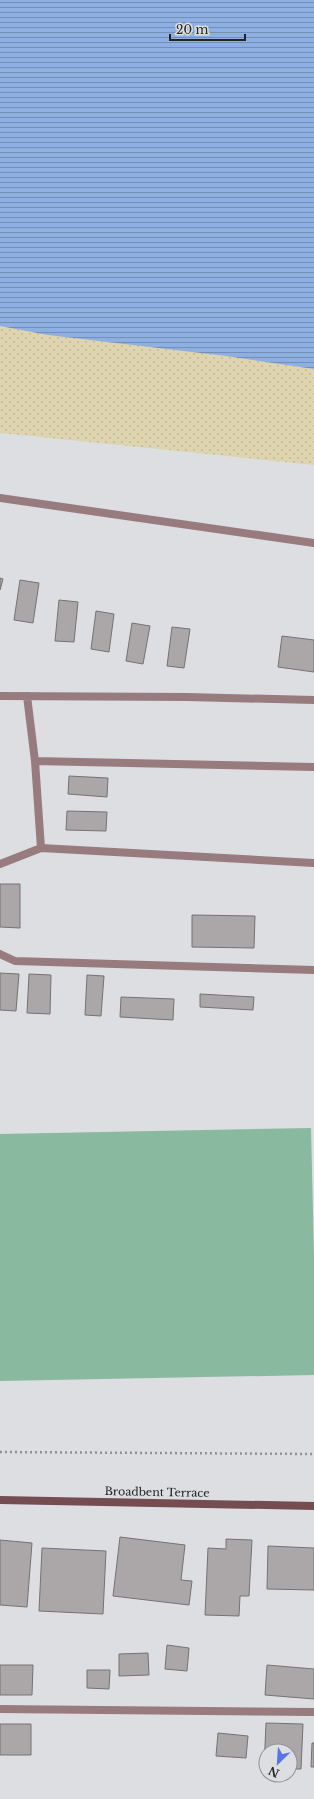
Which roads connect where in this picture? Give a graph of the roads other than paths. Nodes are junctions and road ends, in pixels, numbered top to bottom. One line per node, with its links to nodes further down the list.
1 (0, 498): 2 (lane)
2 (314, 543)
3 (0, 696): 4 (lane)
4 (27, 696): 5 (lane); 6 (lane)
5 (314, 700)
6 (35, 761): 7 (lane); 8 (lane)
7 (314, 767)
8 (41, 848): 9 (lane); 10 (lane)
9 (314, 862)
10 (0, 864)
11 (0, 954): 12 (lane)
12 (314, 970)
13 (0, 1500): 14 (main road, Broadbent Terrace)
14 (314, 1506)
15 (0, 1709): 16 (lane)
16 (314, 1712)

